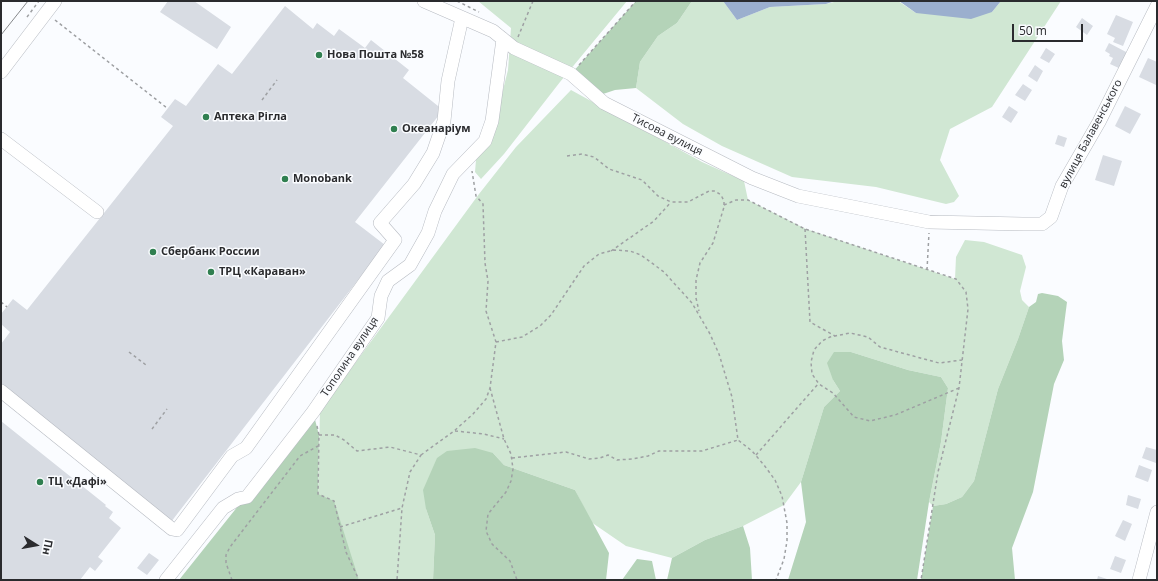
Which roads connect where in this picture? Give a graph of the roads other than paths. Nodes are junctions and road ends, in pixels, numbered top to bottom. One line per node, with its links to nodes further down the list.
1 (55, 1): 6 (street)
2 (424, 1): 4 (street, Тисова вулиця)
3 (1156, 11): 9 (street, вулиця Балавенського)
4 (462, 18): 5 (street, Тисова вулиця); 10 (street)
5 (503, 39): 9 (street, Тисова вулиця); 12 (street, Тополина вулиця)
6 (1, 72)
7 (1, 139): 8 (street)
8 (97, 212)
9 (929, 222)
10 (1, 391)
11 (1157, 512): 13 (street)
12 (166, 580)
13 (1139, 580)

